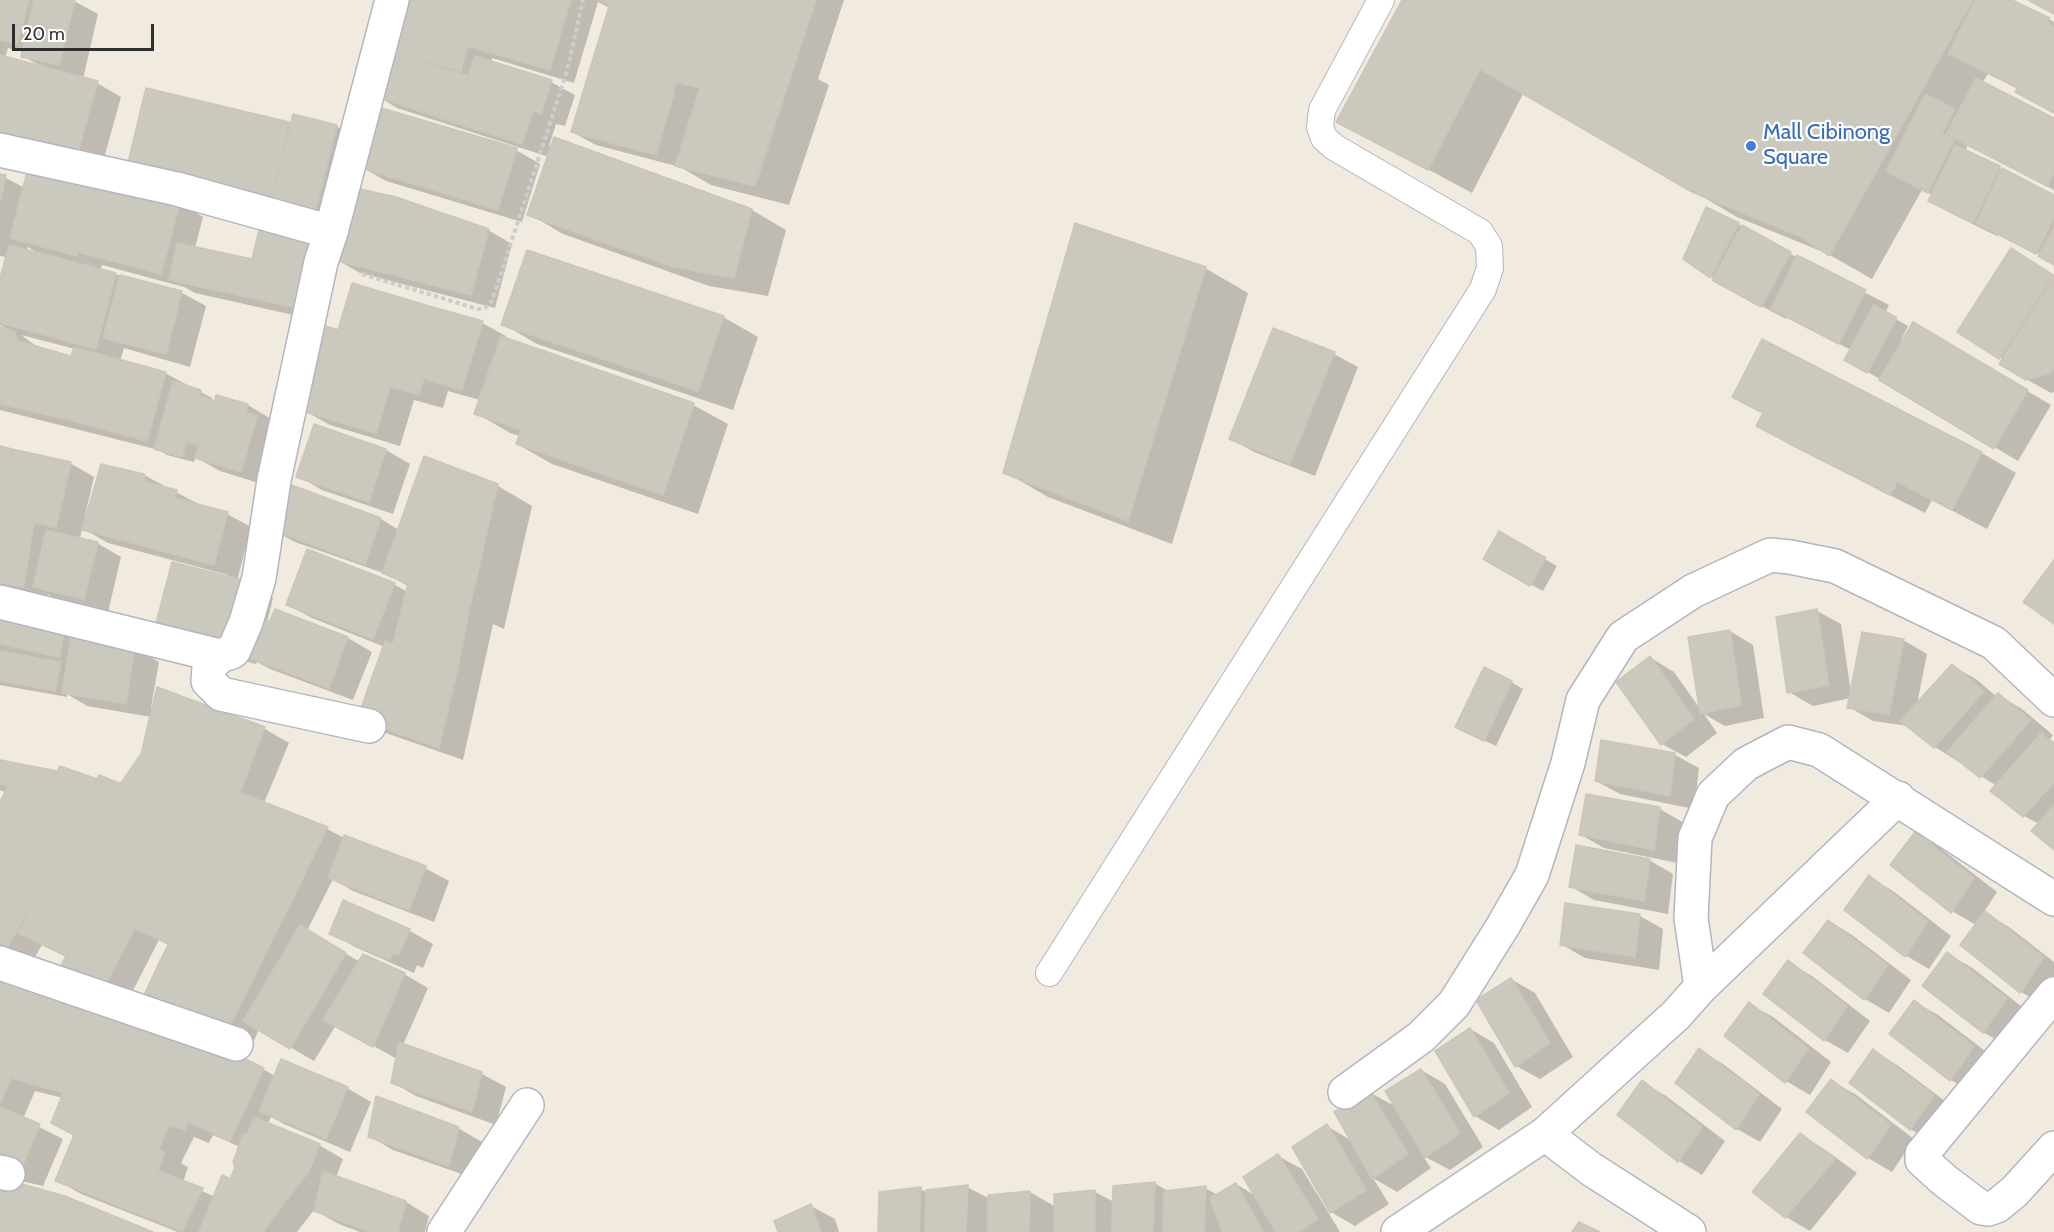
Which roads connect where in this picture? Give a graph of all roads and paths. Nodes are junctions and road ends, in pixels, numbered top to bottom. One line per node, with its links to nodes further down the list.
1 (392, 0): 5 (street)
2 (583, 0): 5 (path)
3 (1381, 0): 13 (lane)
4 (0, 150): 5 (street)
5 (326, 247): 7 (street)
6 (0, 602): 7 (street)
7 (220, 656): 9 (street)
8 (2054, 700): 17 (street)
9 (369, 726)
10 (1898, 798): 11 (street); 14 (street); 14 (street)
11 (2054, 898)
12 (0, 963): 16 (street)
13 (1049, 973)
14 (1701, 987): 19 (street)
15 (2054, 994): 20 (street)
16 (236, 1044)
17 (1345, 1092)
18 (527, 1105): 21 (street)
19 (1545, 1134): 22 (street); 23 (street)
20 (2054, 1148)
21 (444, 1232)
22 (1398, 1232)
23 (1689, 1232)

